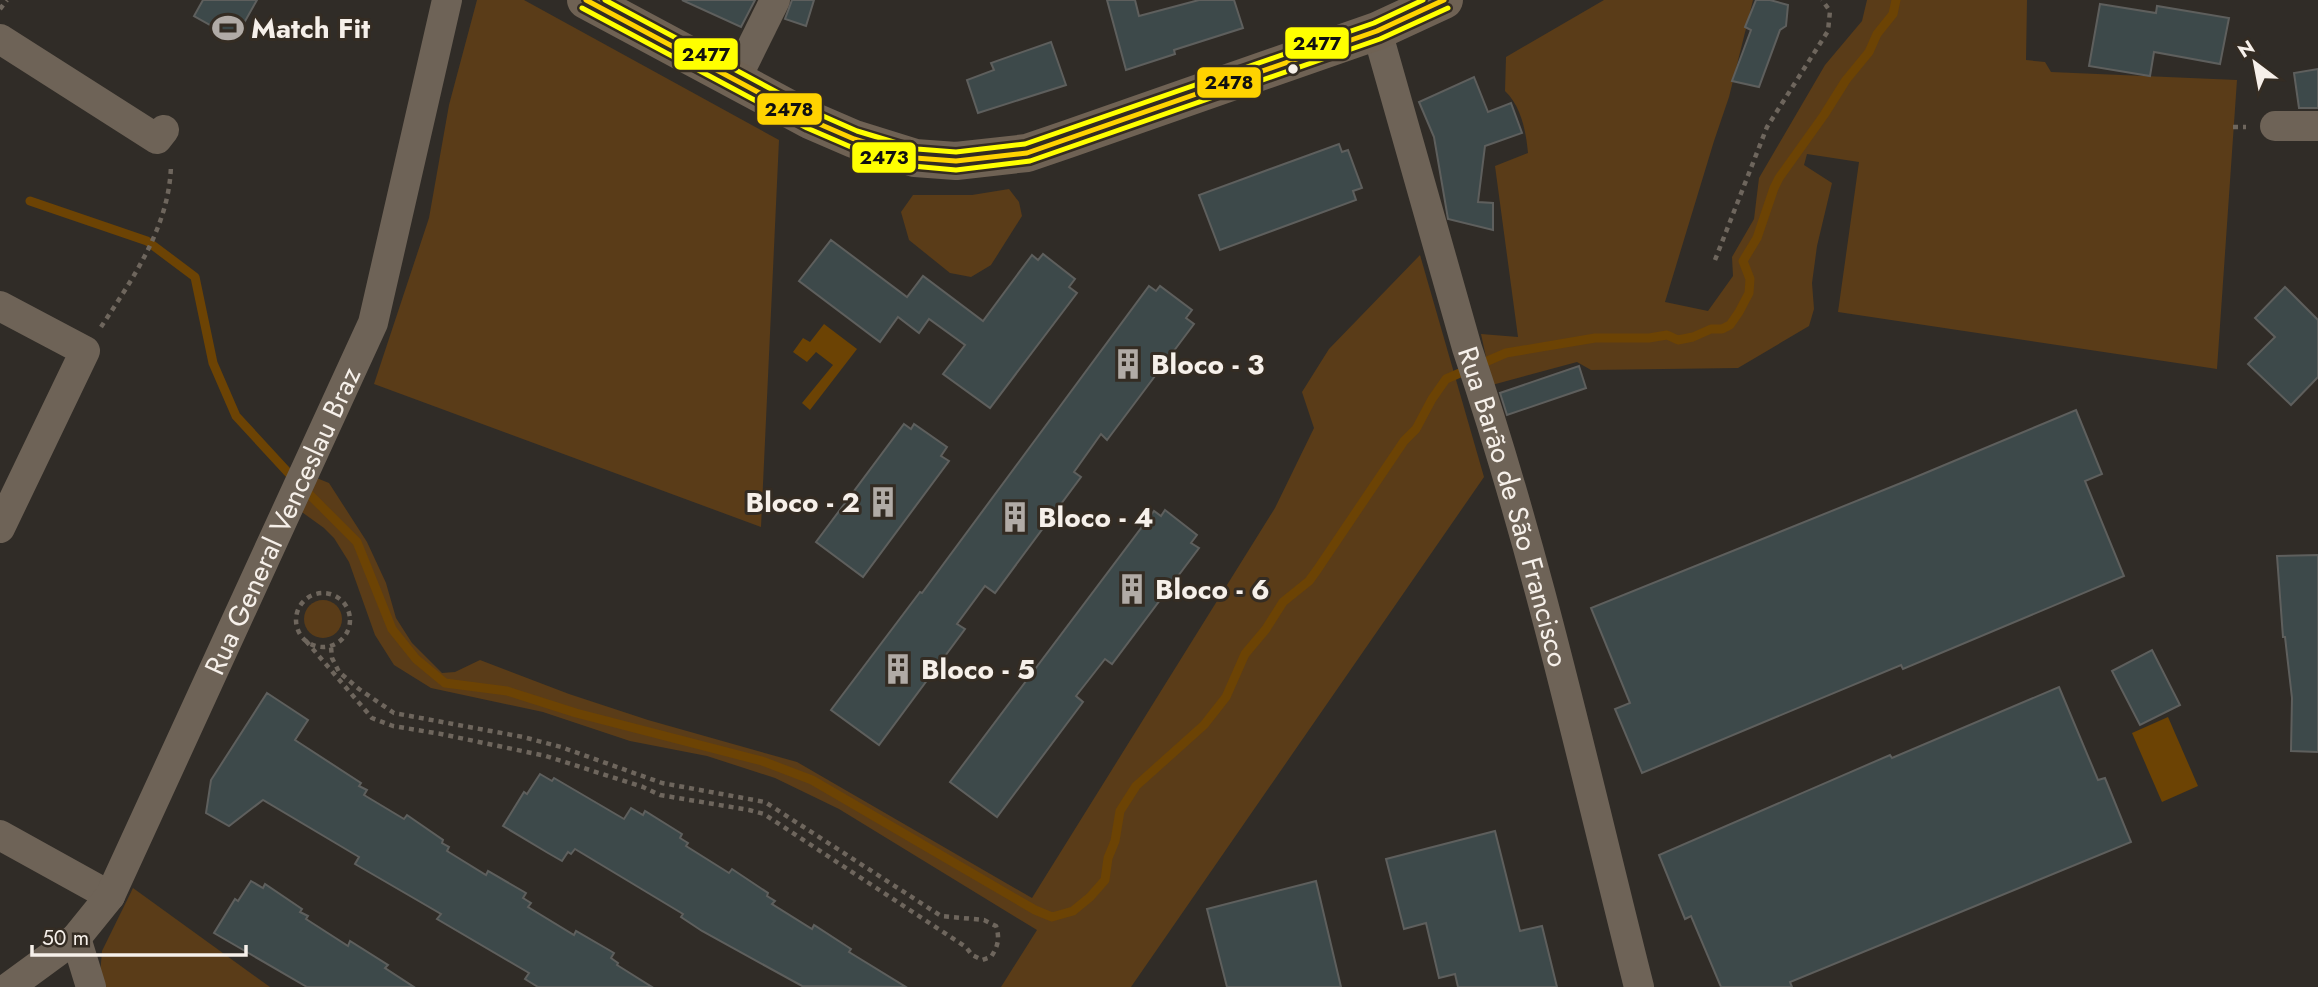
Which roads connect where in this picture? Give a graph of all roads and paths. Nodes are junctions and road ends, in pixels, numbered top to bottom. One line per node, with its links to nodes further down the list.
1 (7, 0): 7 (path)
2 (447, 0): 21 (street, Rua General Venceslau Braz)
3 (586, 0): 10 (main road)
4 (775, 0): 10 (street)
5 (1444, 0): 8 (main road)
6 (1822, 0): 14 (path)
7 (0, 9)
8 (1377, 31): 10 (main road); 25 (street, Rua Barão de São Francisco)
9 (0, 39): 13 (street)
10 (736, 79)
11 (2275, 125): 12 (street)
12 (2318, 126)
13 (161, 134): 16 (path)
14 (1715, 260)
15 (0, 306): 16 (street)
16 (85, 351): 17 (street)
17 (0, 528)
18 (306, 641): 19 (path); 19 (path); 19 (path)
19 (331, 647)
20 (0, 835): 21 (street)
21 (110, 895): 22 (street, Rua General Venceslau Braz)
22 (76, 938): 23 (street, Rua General Venceslau Braz); 24 (street)
23 (9, 987)
24 (91, 987)
25 (1639, 987)

